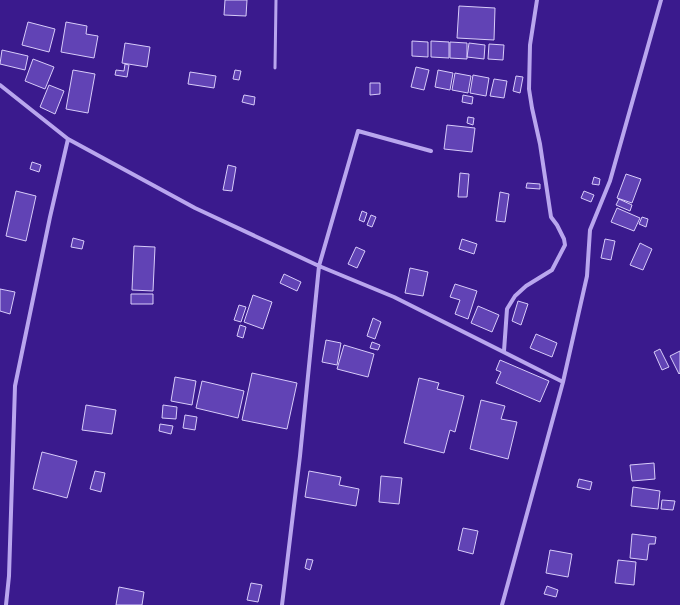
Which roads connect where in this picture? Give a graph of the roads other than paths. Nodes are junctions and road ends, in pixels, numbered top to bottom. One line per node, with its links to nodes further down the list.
1 (276, 0): 4 (lane)
2 (537, 0): 9 (street)
3 (661, 0): 10 (street)
4 (275, 68)
5 (0, 85): 6 (street)
6 (68, 139): 8 (street); 11 (street)
7 (431, 151): 8 (street)
8 (319, 266): 9 (street); 12 (street)
9 (504, 351): 10 (street)
10 (563, 382): 13 (street)
11 (6, 605)
12 (282, 605)
13 (502, 605)

